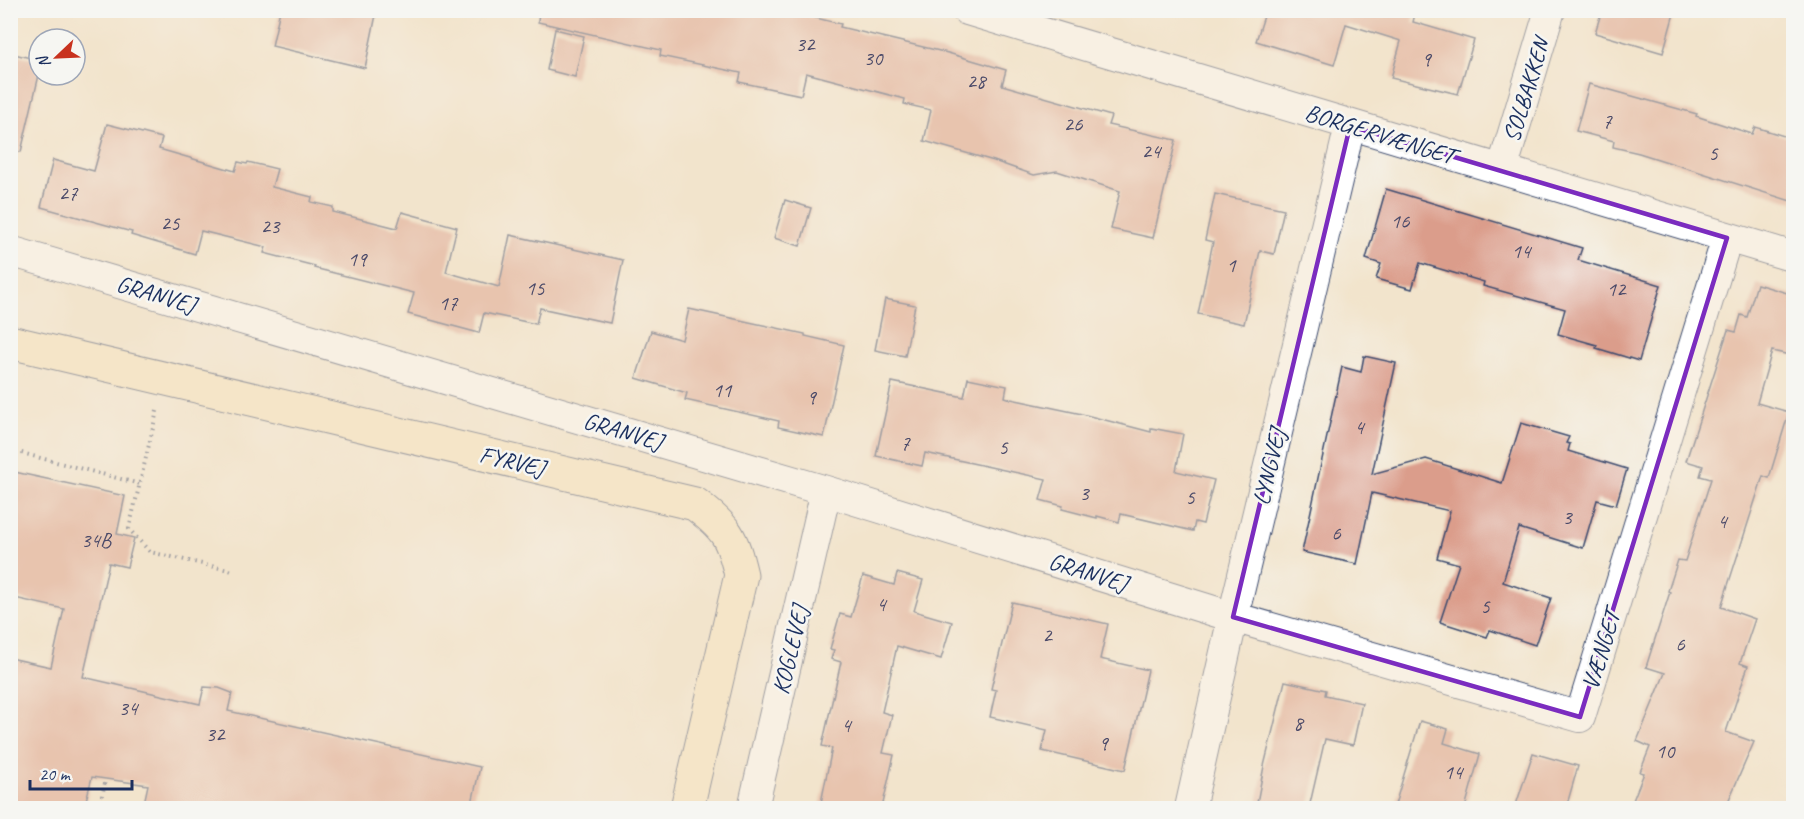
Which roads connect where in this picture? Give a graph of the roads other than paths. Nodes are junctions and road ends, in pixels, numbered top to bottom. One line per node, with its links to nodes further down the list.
1 (967, 10): 3 (street, BORGERVÆNGET)
2 (1550, 10): 4 (street, SOLBAKKEN)
3 (1350, 126): 4 (street, BORGERVÆNGET); 10 (street, LYNGVEJ)
4 (1502, 170): 5 (street, BORGERVÆNGET)
5 (1727, 238): 7 (street, BORGERVÆNGET); 10 (street, VÆNGET)
6 (10, 251): 9 (street, GRANVEJ)
7 (1794, 257)
8 (10, 342): 11 (street, FYRVEJ)
9 (826, 491): 10 (street, GRANVEJ); 12 (street, KOGLEVEJ)
10 (1233, 617): 13 (street, LYNGVEJ)
11 (687, 808)
12 (753, 808)
13 (1190, 808)

